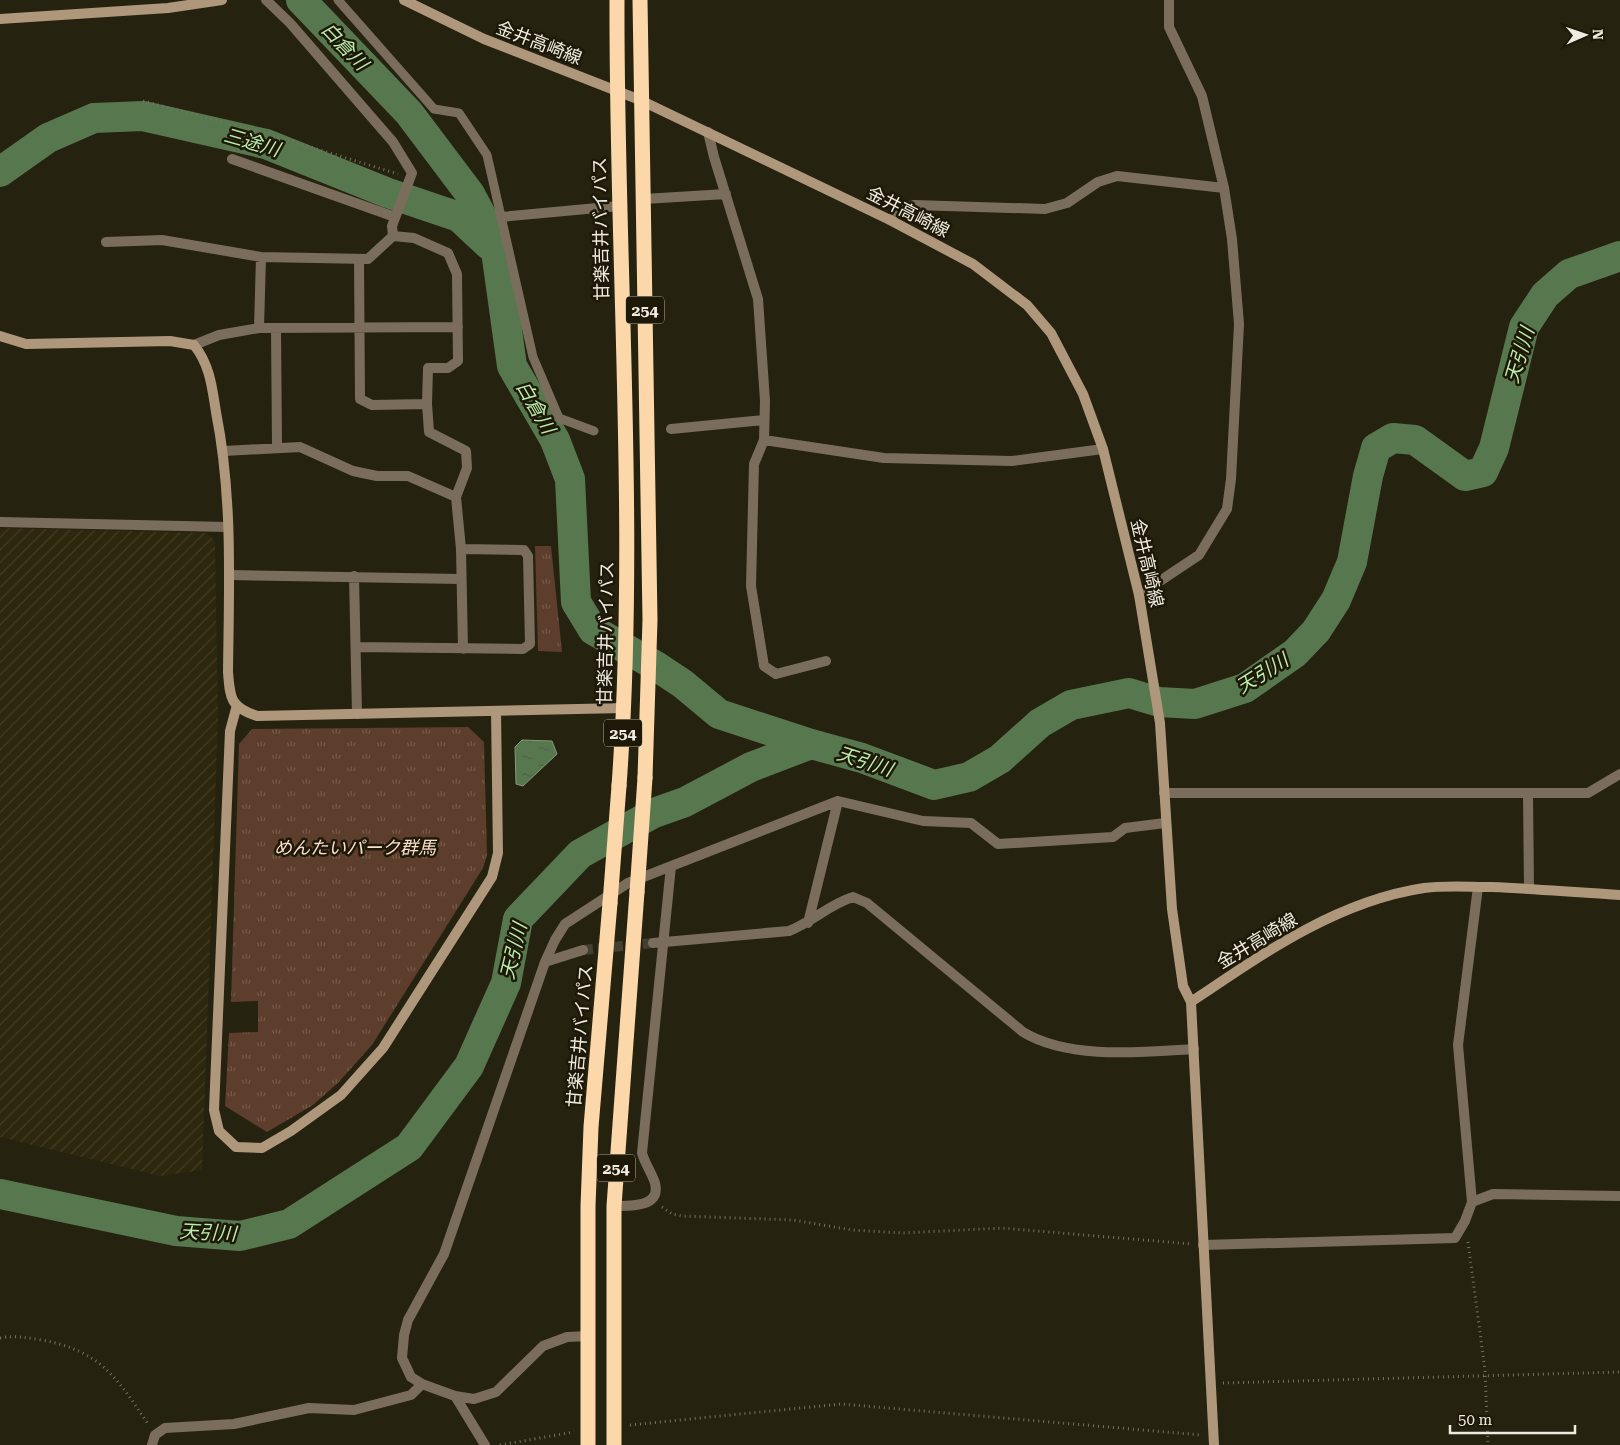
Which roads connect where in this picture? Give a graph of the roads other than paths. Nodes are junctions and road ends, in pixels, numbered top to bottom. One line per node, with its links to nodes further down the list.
1 (222, 0): 8 (street)
2 (266, 0): 18 (street)
3 (338, 0): 17 (lane)
4 (404, 0): 9 (street, 金井高崎線)
5 (617, 0): 9 (highway, 甘楽吉井バイパス / 254)
6 (640, 0): 10 (highway, 254)
7 (1169, 0): 13 (street)
8 (0, 20)
9 (617, 90): 10 (street, 金井高崎線); 16 (highway, 甘楽吉井バイパス / 254)
10 (640, 100): 11 (street, 金井高崎線); 15 (highway, 254)
11 (708, 132): 14 (street); 19 (street, 金井高崎線)
12 (232, 159): 18 (street)
13 (1224, 188): 19 (street); 45 (street)
14 (726, 194): 15 (street); 31 (street)
15 (644, 199): 70 (highway, 254, bridge)
16 (619, 206): 17 (street); 50 (highway, 甘楽吉井バイパス / 254)
17 (501, 217): 33 (lane)
18 (395, 218): 20 (street)
19 (890, 220): 36 (street, 金井高崎線)
20 (393, 236): 23 (street); 24 (street)
21 (106, 242): 22 (street)
22 (261, 258): 23 (street); 25 (street)
23 (359, 259): 27 (street)
24 (458, 327): 27 (street); 30 (street)
25 (259, 328): 26 (street); 29 (street)
26 (276, 328): 27 (street); 35 (street)
27 (359, 328): 30 (street)
28 (0, 336): 29 (street)
29 (194, 345): 37 (street)
30 (427, 404): 38 (street)
31 (764, 420): 32 (street); 34 (street)
32 (671, 429)
33 (594, 431)
34 (764, 440): 36 (street); 48 (street)
35 (277, 446): 37 (street); 38 (street)
36 (1103, 450): 45 (street, 金井高崎線)
37 (224, 451): 40 (street)
38 (456, 497): 41 (street)
39 (0, 522): 40 (street)
40 (228, 527): 42 (street)
41 (461, 549): 44 (street); 47 (street)
42 (229, 575): 43 (street); 49 (street)
43 (354, 576): 44 (street); 46 (street)
44 (461, 579): 47 (street)
45 (1139, 596): 54 (street, 金井高崎線)
46 (357, 647): 47 (street); 52 (street)
47 (463, 649)
48 (826, 662)
49 (237, 705): 51 (street); 52 (street)
50 (624, 708): 51 (street); 72 (highway, 甘楽吉井バイパス / 254, bridge)
51 (496, 711): 52 (street)
52 (357, 714)
53 (1620, 774): 55 (street)
54 (1164, 793): 55 (street); 57 (street)
55 (1528, 793): 60 (street)
56 (838, 801): 57 (street); 58 (street); 62 (street)
57 (1165, 823): 66 (street)
58 (670, 866): 63 (street); 65 (street)
59 (1478, 887): 60 (street, 金井高崎線); 66 (street, 金井高崎線); 69 (street)
60 (1529, 888): 61 (street, 金井高崎線)
61 (1620, 895)
62 (808, 923): 63 (street); 67 (street)
63 (658, 943): 70 (street)
64 (582, 950): 65 (street)
65 (545, 962): 73 (street)
66 (1191, 1002): 67 (street)
67 (1194, 1049): 71 (street)
68 (1620, 1196): 69 (street)
69 (1472, 1202): 71 (street)
70 (614, 1206): 79 (highway, 254)
71 (1203, 1245): 76 (street)
72 (588, 1336): 74 (street); 78 (highway, 甘楽吉井バイパス / 254)
73 (422, 1384): 74 (street); 75 (street)
74 (455, 1396): 77 (street)
75 (154, 1440)
76 (1213, 1441)
77 (484, 1445)
78 (588, 1445)
79 (614, 1445)

